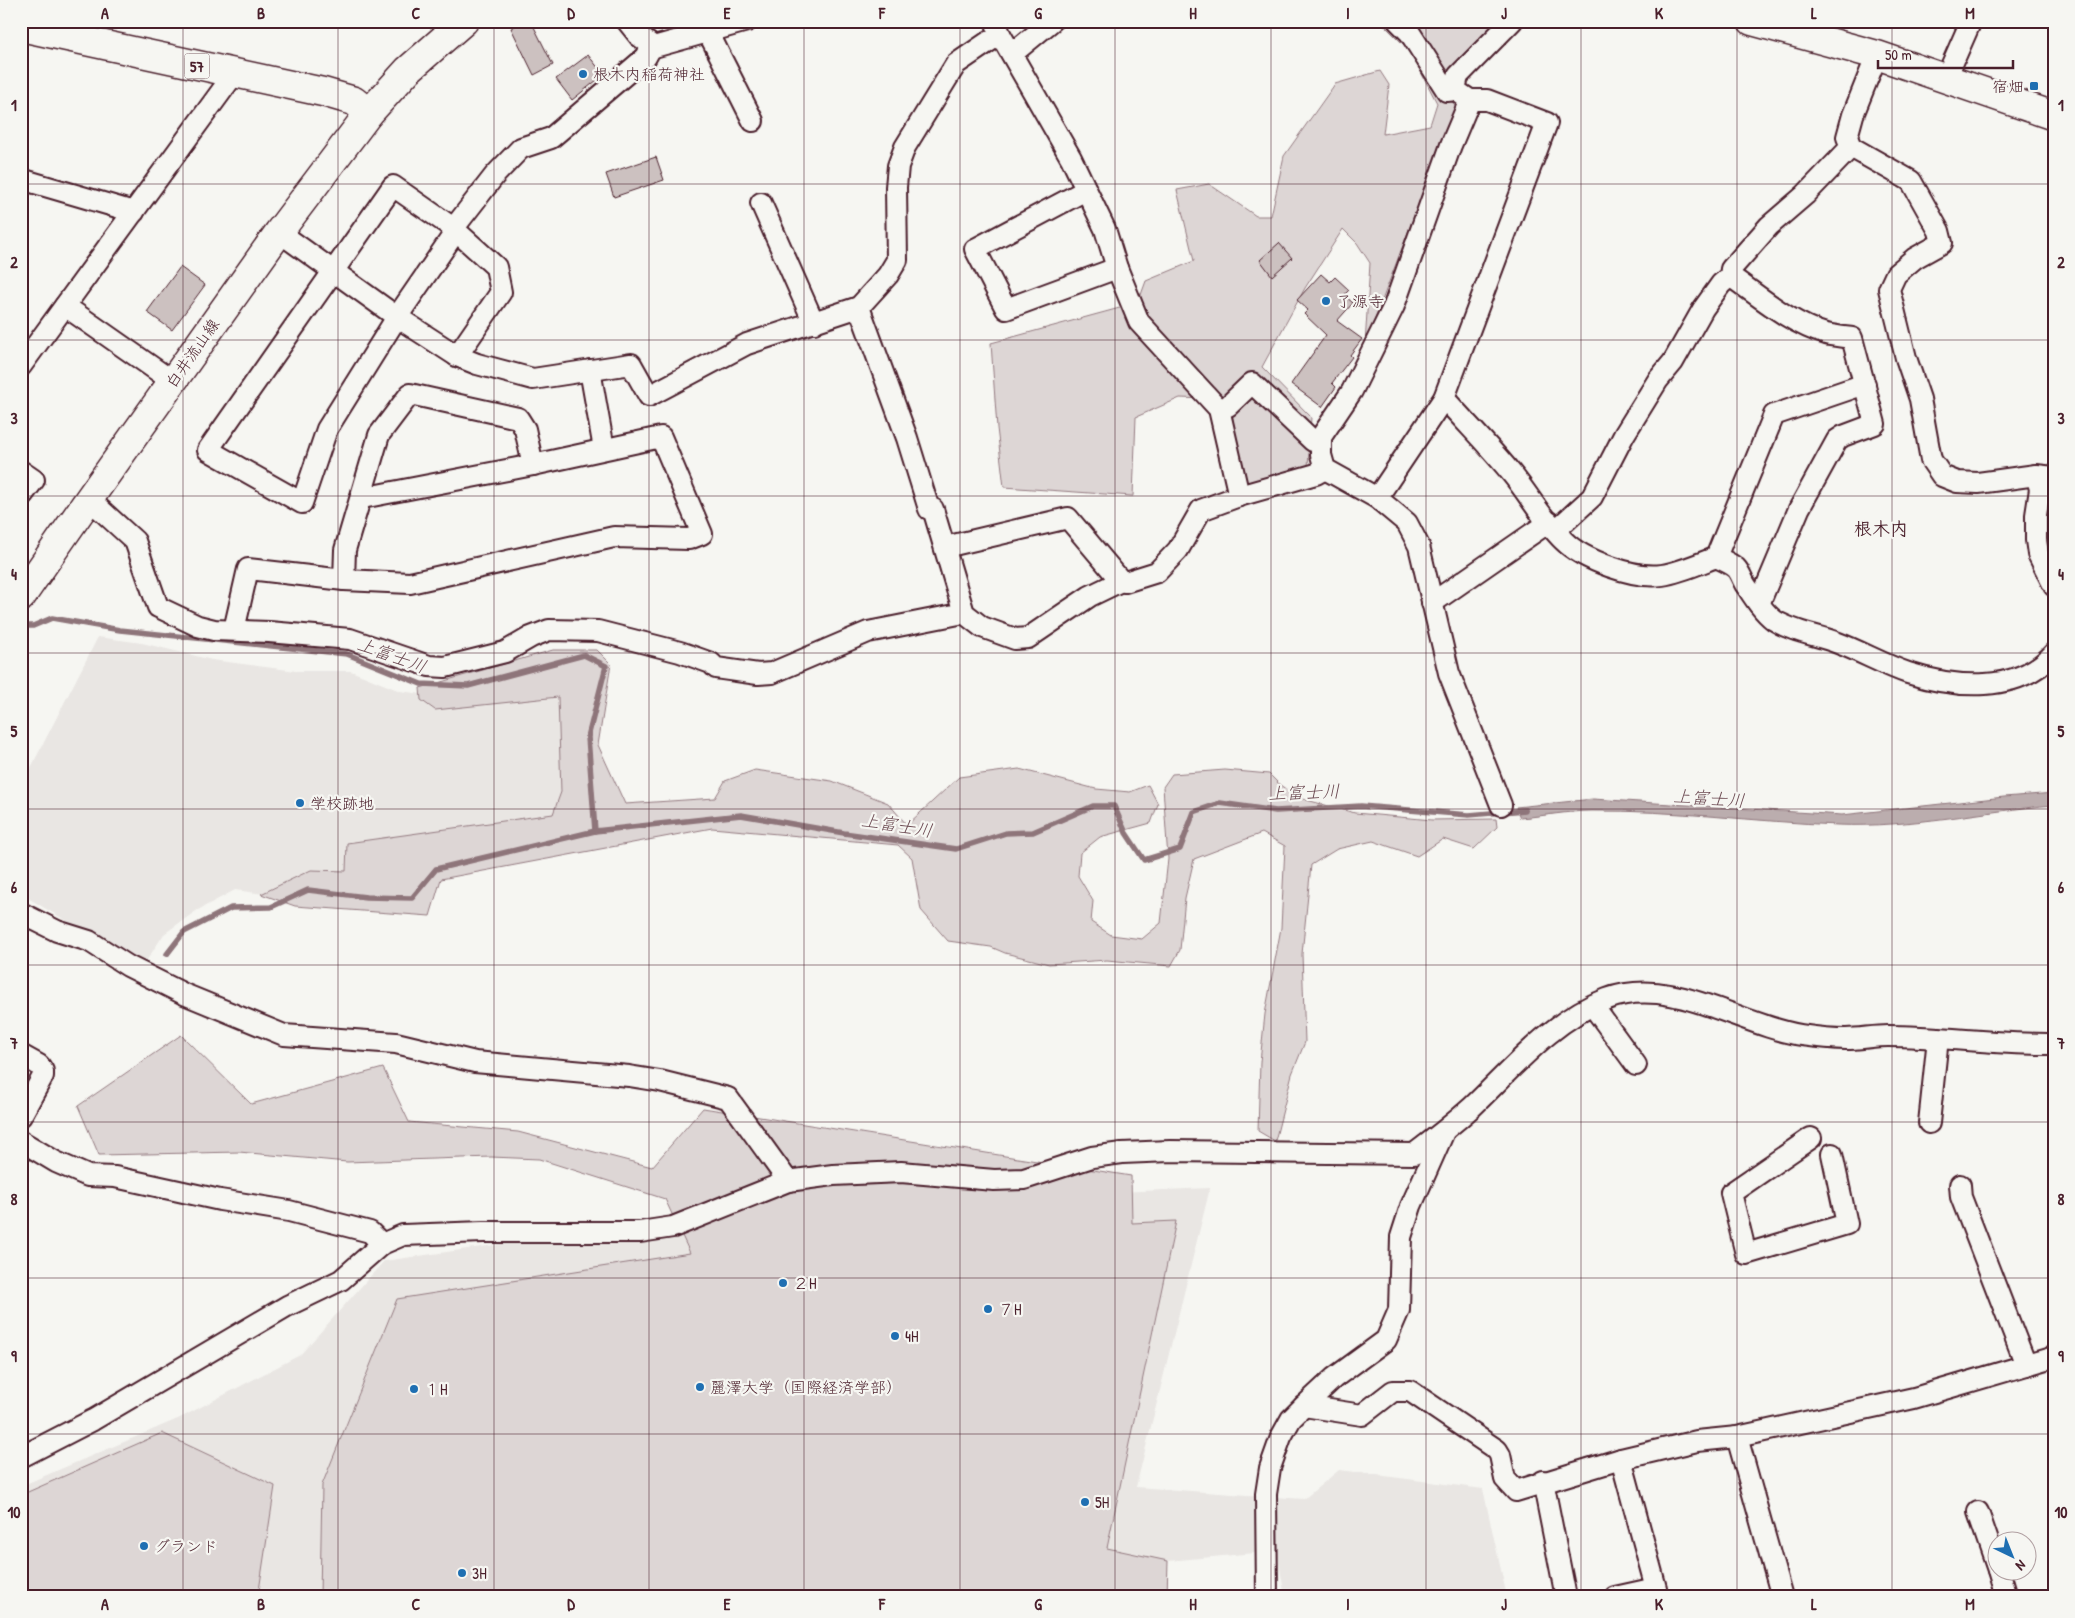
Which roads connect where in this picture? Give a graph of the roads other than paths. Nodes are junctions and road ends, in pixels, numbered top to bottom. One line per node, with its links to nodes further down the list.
1 (464, 21): 18 (main road, 白井流山線)
2 (627, 21): 12 (street)
3 (747, 21): 11 (street)
4 (1052, 21): 13 (street)
5 (1398, 21): 17 (street)
6 (1512, 21): 17 (street)
7 (1752, 21): 14 (main road)
8 (1971, 21): 16 (street)
9 (21, 27): 15 (main road, 57)
10 (998, 28): 13 (street); 32 (street)
11 (708, 32): 12 (street); 20 (street)
12 (652, 46): 26 (street)
13 (1012, 54): 23 (street)
14 (1877, 55): 16 (main road); 21 (street)
15 (234, 74): 18 (main road, 57); 25 (street)
16 (1946, 78): 19 (main road)
17 (1462, 95): 40 (street); 42 (street)
18 (369, 113): 27 (main road, 白井流山線)
19 (2054, 116)
20 (753, 121)
21 (1851, 146): 30 (street); 47 (street)
22 (21, 179): 25 (street)
23 (1086, 190): 28 (street); 28 (street)
24 (762, 203): 34 (street)
25 (134, 212): 31 (street)
26 (454, 230): 29 (street); 33 (street); 35 (street)
27 (279, 232): 29 (street); 38 (main road, 白井流山線)
28 (1117, 268): 41 (street)
29 (334, 271): 33 (street); 33 (street)
30 (1730, 276): 39 (street); 53 (street)
31 (65, 306): 36 (street); 38 (street)
32 (859, 307): 34 (street); 54 (street)
33 (397, 317): 35 (street)
34 (814, 323): 37 (street)
35 (457, 356): 37 (street)
36 (21, 366)
37 (590, 370): 43 (street)
38 (172, 381): 52 (main road, 白井流山線)
39 (1866, 384): 55 (street); 61 (street)
40 (1444, 398): 51 (street); 53 (street)
41 (1219, 409): 42 (street); 48 (street)
42 (1321, 442): 45 (street)
43 (604, 449): 44 (street); 56 (street)
44 (533, 464): 50 (street); 50 (street)
45 (1325, 469): 48 (street); 51 (street)
46 (21, 471): 49 (street)
47 (2045, 476): 58 (street)
48 (1239, 496): 57 (street)
49 (21, 497)
50 (362, 498): 56 (street)
51 (1377, 498): 60 (street)
52 (89, 499): 59 (main road, 白井流山線); 63 (street)
53 (1552, 527): 55 (street); 60 (street)
54 (945, 547): 57 (street); 62 (street)
55 (1716, 557): 61 (street)
56 (344, 580): 63 (street)
57 (1121, 581): 62 (street)
58 (2054, 586)
59 (23, 590)
60 (1432, 603): 65 (street)
61 (1759, 604): 64 (street)
62 (964, 613): 63 (street)
63 (234, 630)
64 (2054, 653)
65 (1501, 805)
66 (21, 913): 78 (street)
67 (1593, 1006): 68 (street); 71 (street); 74 (street)
68 (1938, 1038): 69 (street); 73 (street)
69 (2054, 1044)
70 (21, 1055): 72 (street)
71 (1636, 1064)
72 (21, 1116)
73 (1929, 1123)
74 (1444, 1132): 78 (street); 83 (street)
75 (1811, 1138): 77 (street)
76 (21, 1141): 80 (street)
77 (1832, 1154)
78 (788, 1181): 80 (street)
79 (1960, 1185): 82 (street)
80 (382, 1244): 85 (street)
81 (2054, 1357): 82 (street)
82 (2026, 1365): 84 (street)
83 (1304, 1406): 87 (street); 91 (street)
84 (1738, 1438): 86 (street); 94 (street)
85 (22, 1456)
86 (1621, 1459): 87 (street); 93 (street)
87 (1543, 1481): 92 (street)
88 (1978, 1512): 89 (street)
89 (1988, 1541)
90 (2001, 1580): 95 (street)
91 (1267, 1597)
92 (1566, 1597)
93 (1615, 1597)
94 (1782, 1597)
95 (2006, 1597)

